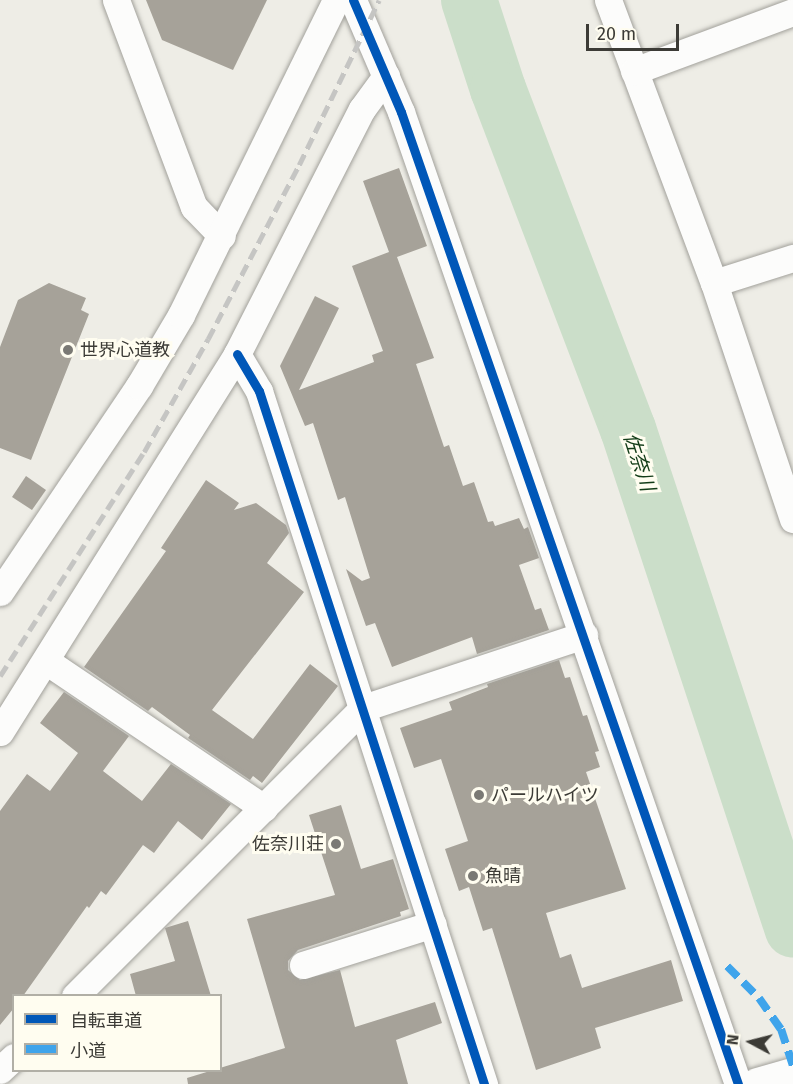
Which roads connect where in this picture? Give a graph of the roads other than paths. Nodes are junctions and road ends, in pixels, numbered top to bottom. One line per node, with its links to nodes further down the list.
1 (116, 0): 8 (street)
2 (336, 0): 8 (street)
3 (353, 0): 7 (street)
4 (608, 0): 6 (street)
5 (793, 12): 6 (street)
6 (634, 71): 10 (street)
7 (386, 76): 11 (street); 14 (street)
8 (222, 237): 13 (street)
9 (793, 258): 10 (street)
10 (714, 283): 12 (street)
11 (237, 354): 15 (street); 16 (street)
12 (793, 519)
13 (0, 592)
14 (584, 635): 16 (street); 25 (street)
15 (46, 661): 17 (street); 18 (street)
16 (363, 708): 18 (street); 19 (street)
17 (0, 732)
18 (264, 808): 21 (street)
19 (433, 924): 20 (street); 24 (street)
20 (303, 964)
21 (77, 994)
22 (12, 1059): 23 (street)
23 (0, 1070)
24 (484, 1084)
25 (738, 1084)

